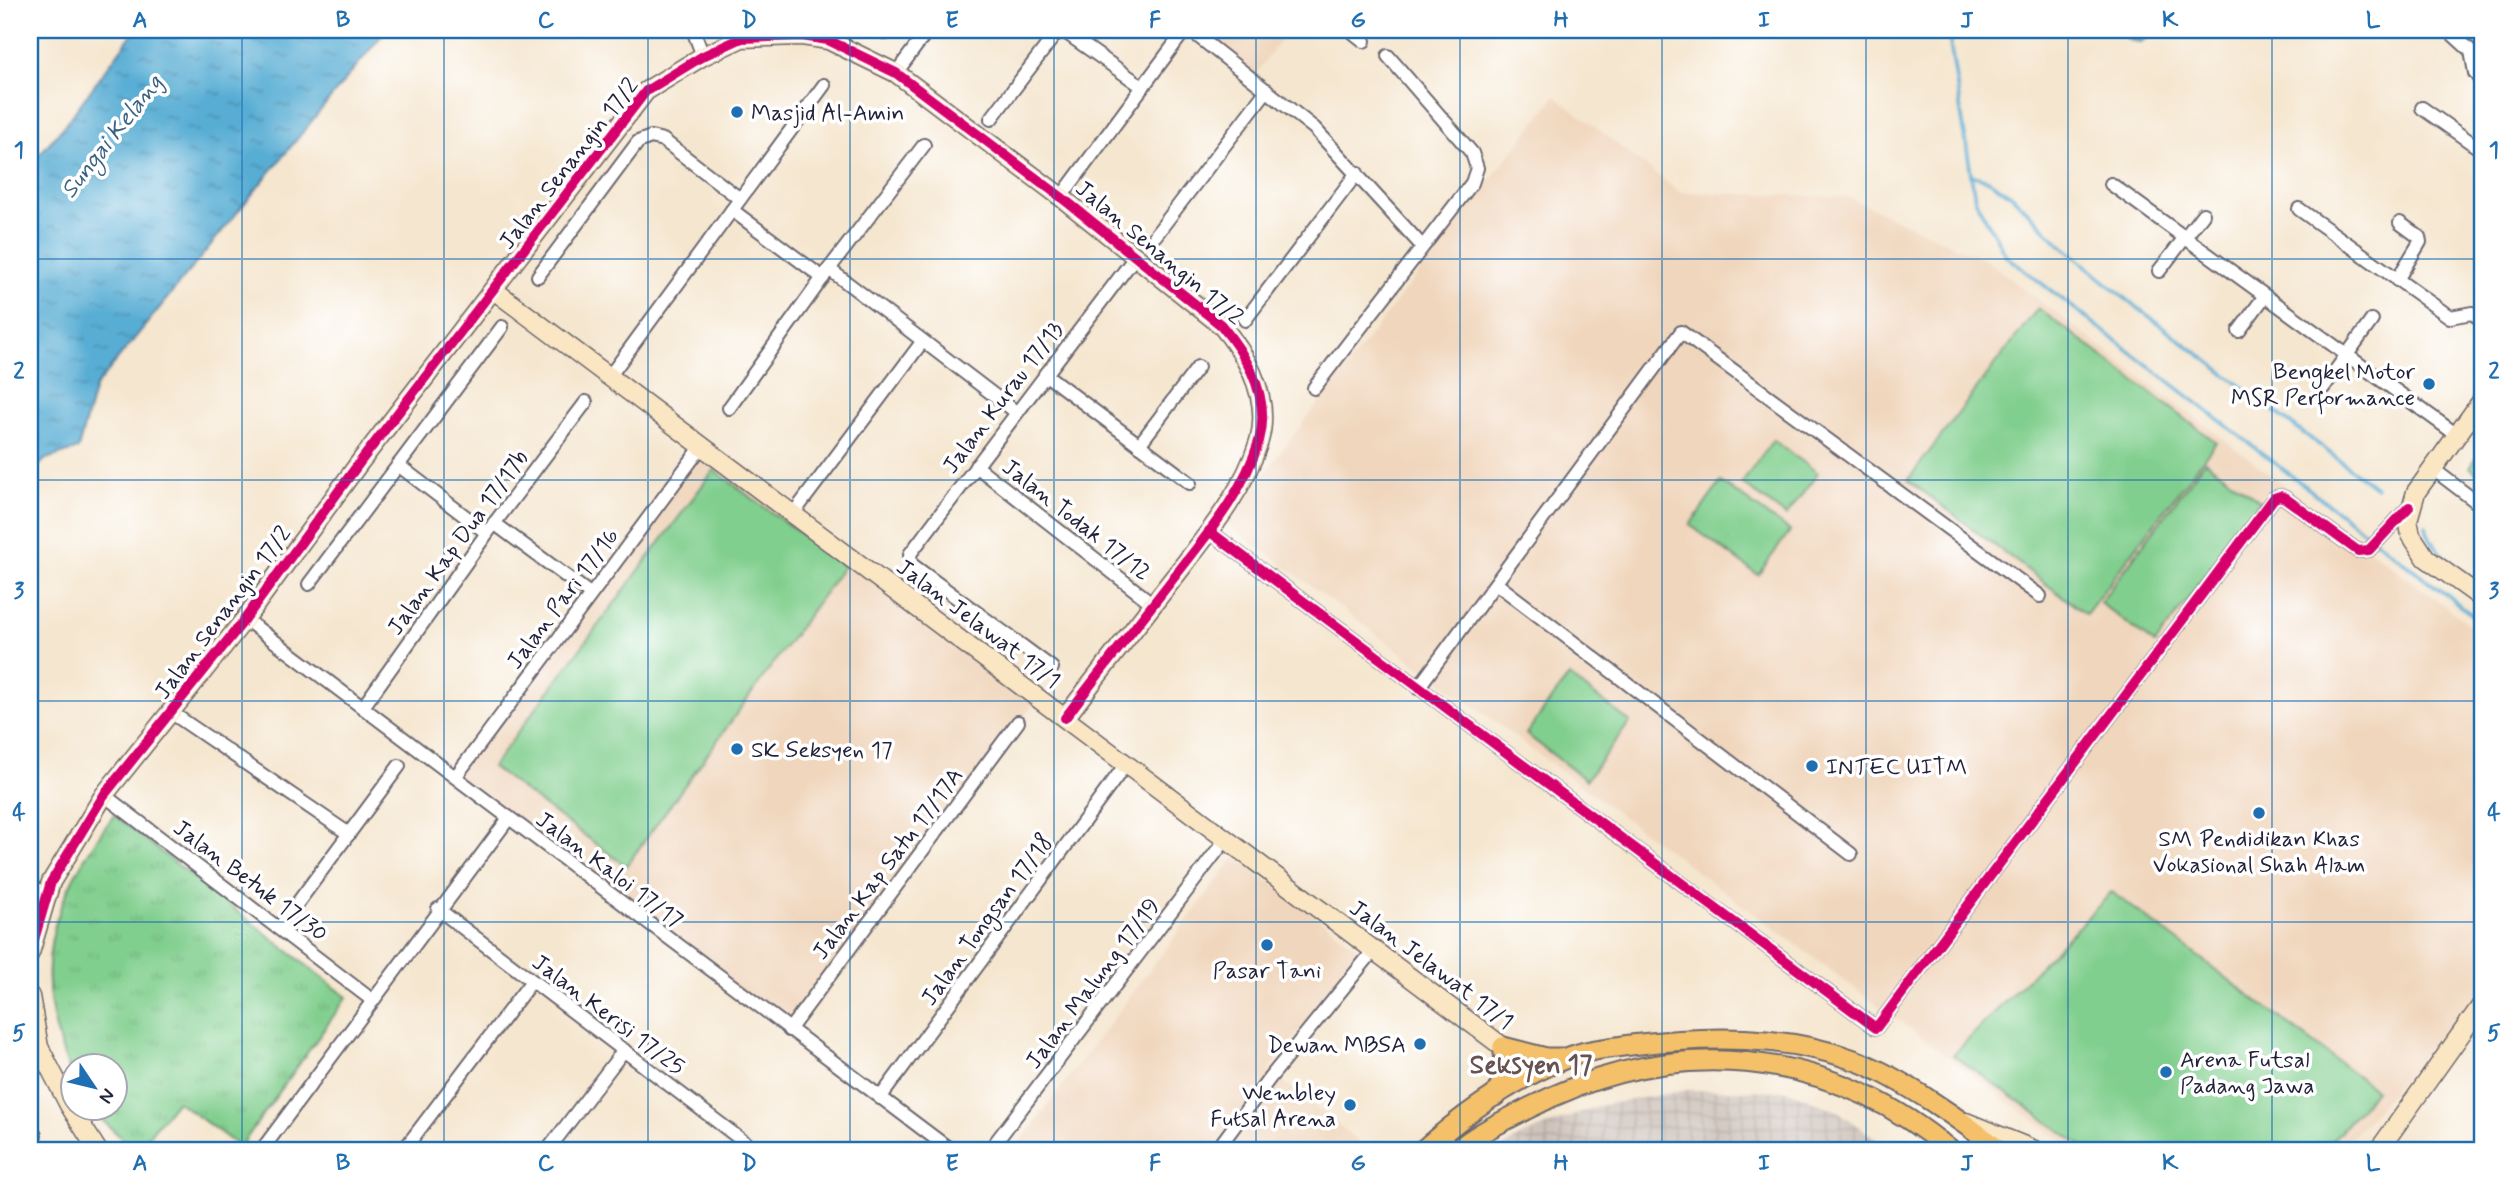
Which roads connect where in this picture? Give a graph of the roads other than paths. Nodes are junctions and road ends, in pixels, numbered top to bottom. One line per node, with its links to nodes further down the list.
1 (693, 30): 9 (street)
2 (928, 30): 10 (street)
3 (1187, 30): 6 (street); 13 (street)
4 (1350, 30): 7 (street)
5 (2448, 30): 11 (street)
6 (1207, 34): 14 (street)
7 (1364, 41)
8 (1388, 56): 29 (street)
9 (702, 57): 10 (street, Jalan Senangin 17/2); 35 (street, Jalan Senangin 17/2)
10 (896, 73): 21 (street, Jalan Senangin 17/2)
11 (2483, 83)
12 (824, 85): 22 (street)
13 (1143, 87): 16 (street); 21 (street)
14 (1267, 90): 19 (street); 27 (street)
15 (2423, 108): 18 (street)
16 (990, 119)
17 (924, 145): 32 (street)
18 (2483, 151)
19 (1357, 173): 29 (street); 37 (street)
20 (2111, 184): 28 (street)
21 (1061, 197): 30 (street, Jalan Senangin 17/2)
22 (740, 199): 24 (street); 33 (street)
23 (2300, 209): 34 (street)
24 (732, 210): 32 (street); 46 (street)
25 (2203, 214): 28 (street)
26 (2400, 223): 34 (street)
27 (1155, 236)
28 (2184, 238): 31 (street); 36 (street)
29 (1422, 247): 47 (street)
30 (1135, 257): 45 (street, Jalan Kurau 17/13); 64 (street, Jalan Senangin 17/2)
31 (2159, 271)
32 (826, 274): 42 (street); 50 (street)
33 (538, 276)
34 (2397, 280): 39 (street)
35 (495, 291): 46 (street, Jalan Jelawat 17/1); 71 (street, Jalan Senangin 17/2)
36 (2264, 297): 41 (street); 43 (street)
37 (1245, 320)
38 (2372, 320): 43 (street)
39 (2483, 321)
40 (502, 327): 56 (street)
41 (2239, 331)
42 (922, 342): 52 (street); 62 (street)
43 (2347, 356): 48 (street); 53 (street)
44 (1198, 367): 54 (street)
45 (1045, 374): 52 (street, Jalan Kurau 17/13); 54 (street)
46 (609, 377): 55 (street, Jalan Jelawat 17/1)
47 (1314, 388)
48 (2323, 388)
49 (586, 402): 63 (street, Jalan Kap Dua 17/17b)
50 (729, 408)
51 (2480, 410): 53 (street)
52 (1016, 412): 57 (street, Jalan Kurau 17/13)
53 (2458, 435): 58 (street)
54 (1139, 444): 59 (street)
55 (702, 446): 62 (street, Jalan Jelawat 17/1); 67 (street, Jalan Pari 17/16)
56 (398, 465): 63 (street); 65 (street)
57 (976, 466): 70 (street, Jalan Todak 17/12); 72 (street, Jalan Kurau 17/13)
58 (2433, 469): 60 (street); 61 (street)
59 (1190, 483)
60 (2409, 507): 69 (street); 73 (street)
61 (2483, 507)
62 (793, 514): 76 (street, Jalan Jelawat 17/1)
63 (491, 528): 67 (street); 74 (street, Jalan Kap Dua 17/17b)
64 (1209, 531): 70 (street, Jalan Senangin 17/2); 73 (street)
65 (309, 584)
66 (1497, 584): 68 (street); 73 (street); 85 (street)
67 (590, 594): 80 (street, Jalan Pari 17/16)
68 (2040, 596)
69 (2483, 599)
70 (1153, 604): 76 (street, Jalan Senangin 17/2)
71 (245, 619): 74 (street, Jalan Kaloi 17/17); 75 (street, Jalan Senangin 17/2)
72 (1052, 668)
73 (1418, 688)
74 (363, 707): 80 (street, Jalan Kaloi 17/17)
75 (172, 713): 81 (street, Jalan Senangin 17/2); 83 (street)
76 (1065, 718): 78 (street, Jalan Jelawat 17/1)
77 (1018, 722): 96 (street, Jalan Kap Satu 17/17A)
78 (1126, 764): 84 (street, Jalan Jelawat 17/1); 103 (street, Jalan Tongsan 17/18)
79 (399, 766): 83 (street)
80 (456, 776): 82 (street, Jalan Kaloi 17/17)
81 (104, 795): 87 (street, Jalan Senangin 17/2); 89 (street, Jalan Betuk 17/30)
82 (509, 818): 88 (street); 96 (street, Jalan Kaloi 17/17)
83 (349, 834): 89 (street)
84 (1226, 839): 90 (street, Jalan Jelawat 17/1); 113 (street, Jalan Malung 17/19)
85 (1851, 855)
86 (30, 887): 87 (street)
87 (47, 894): 91 (street, Jalan Senangin 17/2)
88 (438, 909): 92 (street, Jalan Kerisi 17/25); 94 (street)
89 (279, 928): 94 (street, Jalan Betuk 17/30)
90 (1374, 950): 97 (street, Jalan Jelawat 17/1); 114 (street)
91 (30, 953)
92 (531, 982): 98 (street, Jalan Kerisi 17/25); 109 (street)
93 (30, 996): 107 (street)
94 (372, 1000): 108 (street)
95 (2483, 1003): 119 (street)
96 (789, 1030): 103 (street, Jalan Kaloi 17/17)
97 (1503, 1047): 99 (main road); 100 (street, Jalan Jelawat 17/1); 102 (main road)
98 (624, 1050): 110 (street); 111 (street, Jalan Kerisi 17/25)
99 (1565, 1058): 100 (main road); 104 (main road)
100 (1530, 1075): 101 (main road); 102 (main road)
101 (1569, 1087): 106 (main road); 116 (main road)
102 (1495, 1097): 115 (main road)
103 (880, 1098): 112 (street, Jalan Kaloi 17/17)
104 (1924, 1099): 105 (main road); 106 (main road)
105 (1953, 1118): 117 (main road); 118 (street)
106 (1946, 1147)
107 (98, 1151)
108 (261, 1151)
109 (403, 1151)
110 (547, 1151)
111 (756, 1151)
112 (952, 1151)
113 (989, 1151)
114 (1216, 1151)
115 (1423, 1151)
116 (1456, 1151)
117 (2000, 1151)
118 (2037, 1151)
119 (2378, 1151)

